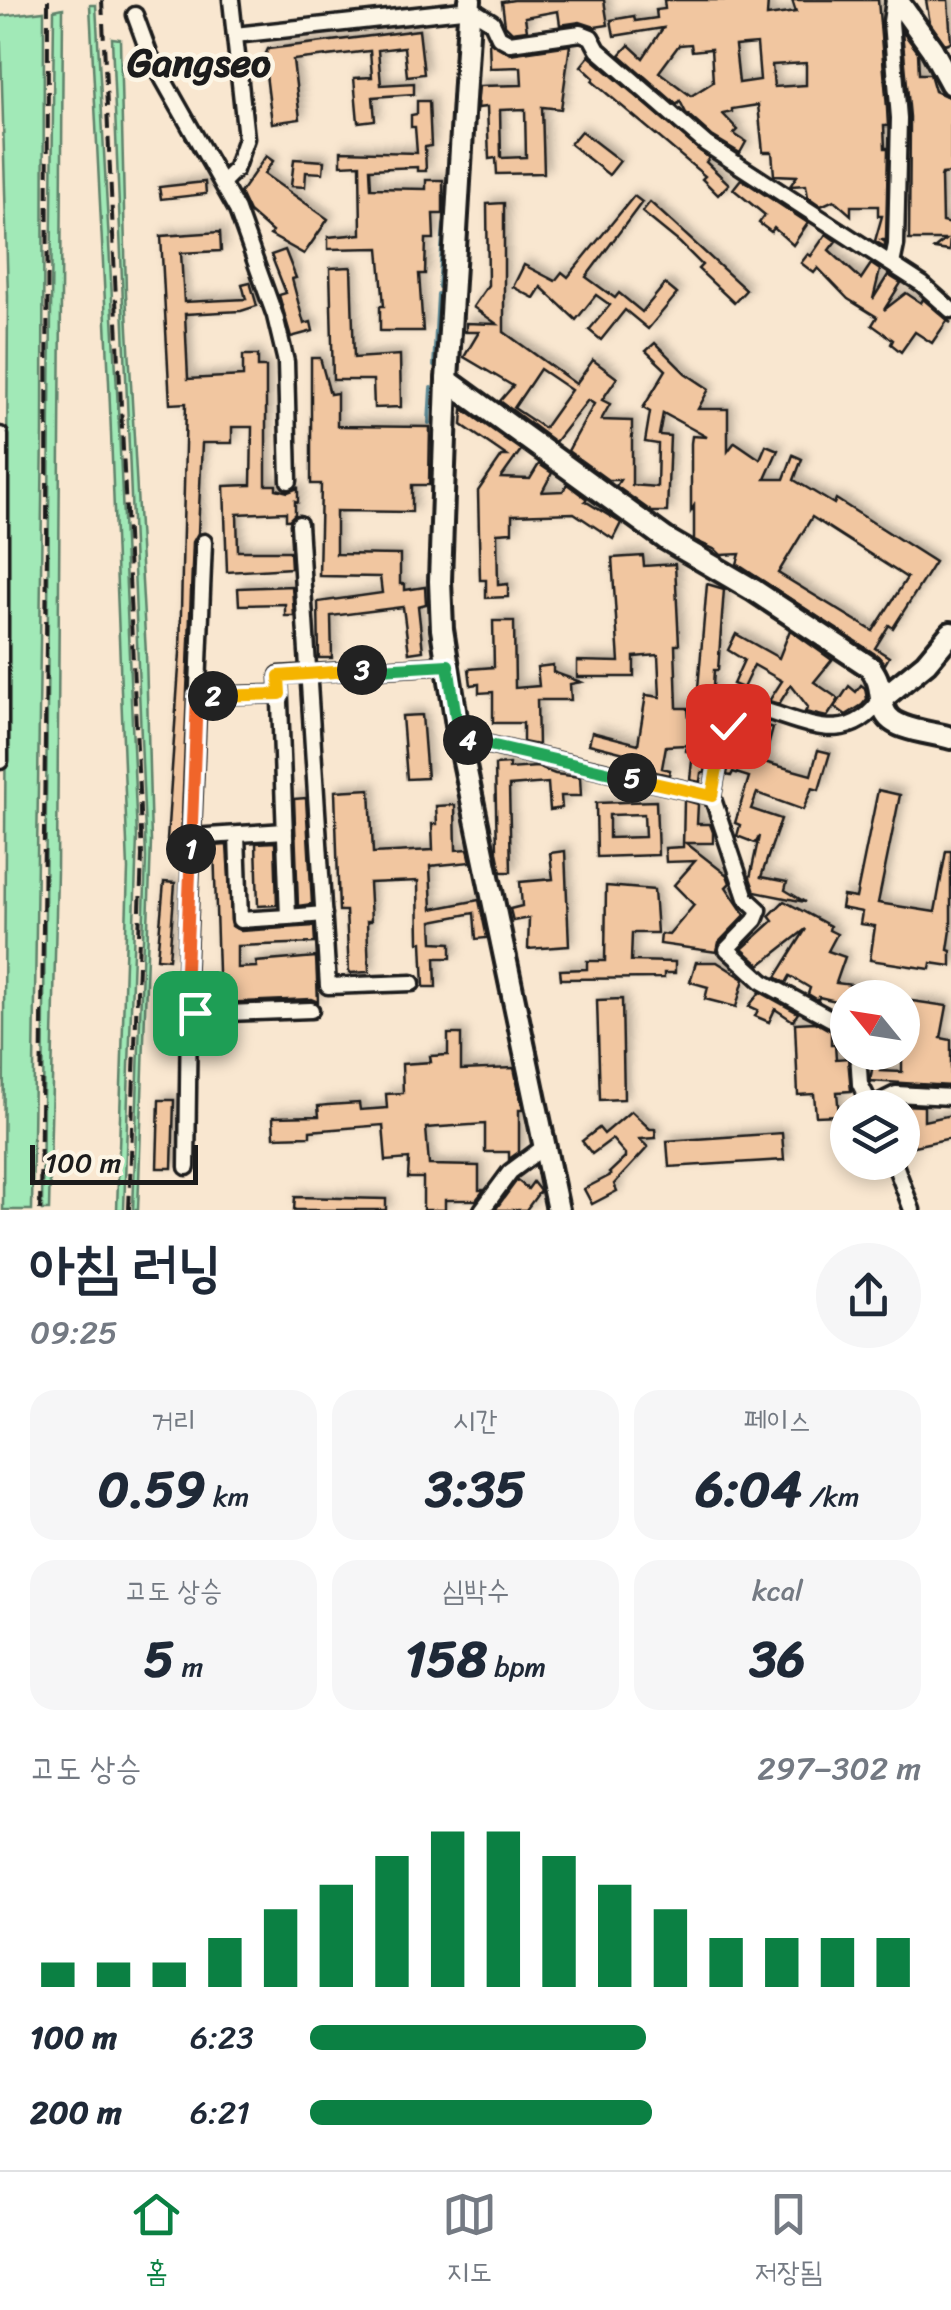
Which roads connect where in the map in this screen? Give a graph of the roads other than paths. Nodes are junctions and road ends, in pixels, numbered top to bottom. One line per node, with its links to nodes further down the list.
1 (231, 0): 5 (street)
2 (896, 0): 6 (main road); 8 (street)
3 (471, 4): 5 (street); 8 (street); 10 (main road)
4 (135, 15): 7 (street)
5 (234, 35): 7 (street)
6 (951, 84)
7 (222, 182): 12 (street)
8 (892, 264): 9 (street)
9 (951, 310)
10 (447, 380): 17 (main road); 21 (main road)
11 (0, 435): 15 (street)
12 (288, 480)
13 (299, 524): 18 (street)
14 (204, 542): 20 (street)
15 (1, 550): 24 (street)
16 (951, 633): 21 (main road)
17 (448, 665): 18 (street); 22 (main road)
18 (310, 674): 19 (street); 29 (street)
19 (280, 694): 20 (street); 26 (street)
20 (197, 696): 28 (street)
21 (883, 698): 23 (main road); 25 (street)
22 (459, 738): 25 (street); 37 (main road)
23 (951, 738)
24 (0, 761)
25 (712, 796): 34 (street)
26 (285, 831): 27 (street); 30 (street)
27 (237, 834): 28 (street); 30 (street)
28 (192, 837): 32 (street)
29 (324, 914): 30 (street); 31 (street)
30 (288, 916)
31 (412, 983)
32 (189, 1010): 33 (street); 38 (street)
33 (311, 1010)
34 (830, 1018)
35 (920, 1095): 36 (street)
36 (951, 1097)
37 (544, 1146): 40 (street); 41 (main road)
38 (187, 1167)
39 (901, 1180): 42 (street)
40 (482, 1210)
41 (558, 1210)
42 (912, 1210)

